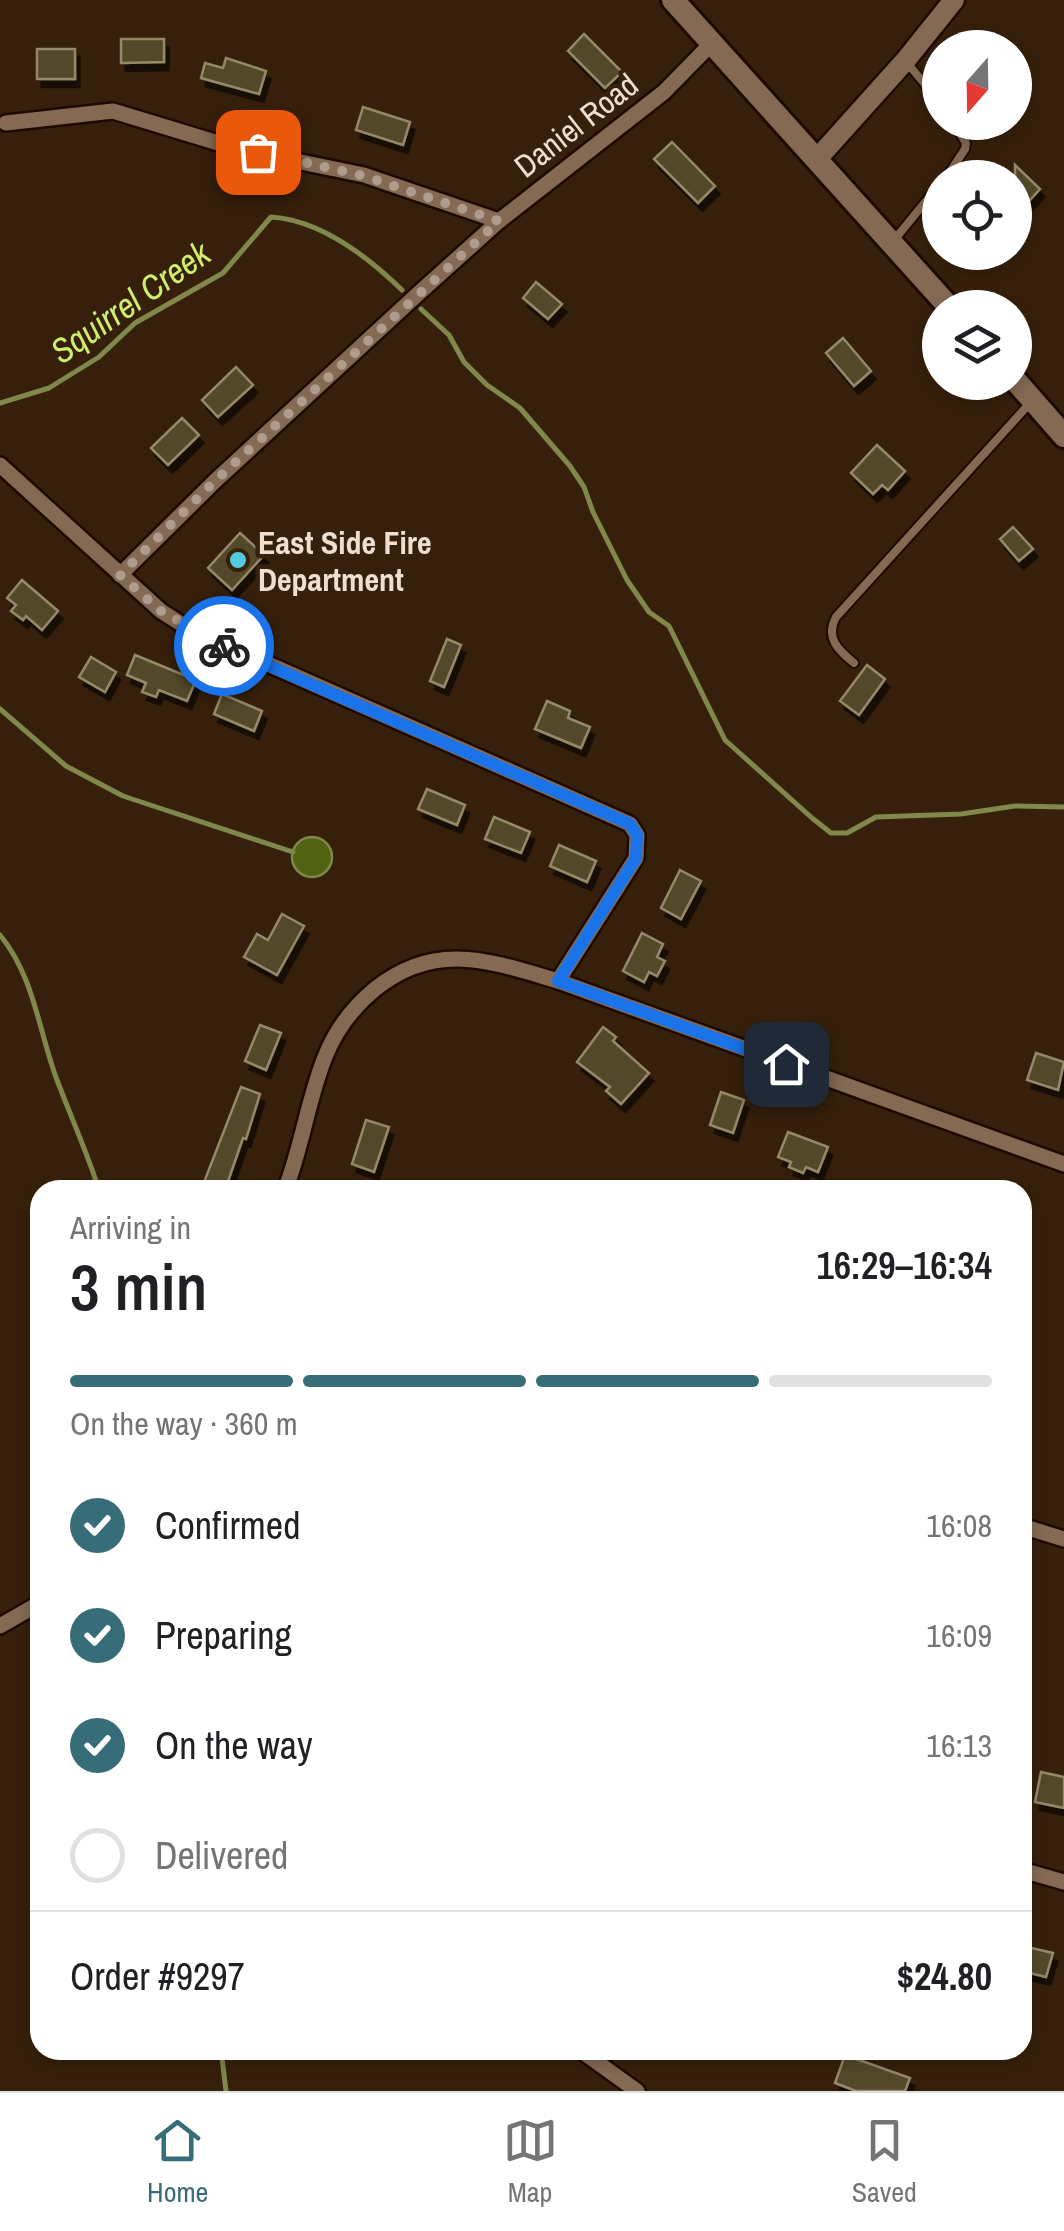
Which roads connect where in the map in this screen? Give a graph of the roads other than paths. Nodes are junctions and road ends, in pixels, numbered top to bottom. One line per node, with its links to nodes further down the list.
1 (673, 0): 3 (main road)
2 (954, 0): 4 (street)
3 (712, 43): 7 (main road); 9 (street, Daniel Road)
4 (905, 61): 5 (lane); 7 (street)
5 (922, 81)
6 (6, 123): 9 (street)
7 (817, 159): 10 (main road)
8 (922, 206): 10 (lane)
9 (499, 221): 15 (street, Daniel Road)
10 (892, 243): 11 (main road)
11 (934, 290)
12 (1032, 400): 13 (main road); 16 (lane)
13 (1064, 436)
14 (0, 465): 15 (street)
15 (120, 575): 17 (street)
16 (854, 663)
17 (558, 981): 18 (street); 19 (street)
18 (1064, 1164)
19 (288, 1180)
20 (1032, 1529): 21 (street)
21 (1064, 1539)
22 (30, 1609): 23 (street)
23 (0, 1626)
24 (1032, 1873): 25 (street)
25 (1064, 1882)
26 (594, 2060): 27 (street)
27 (637, 2091)

